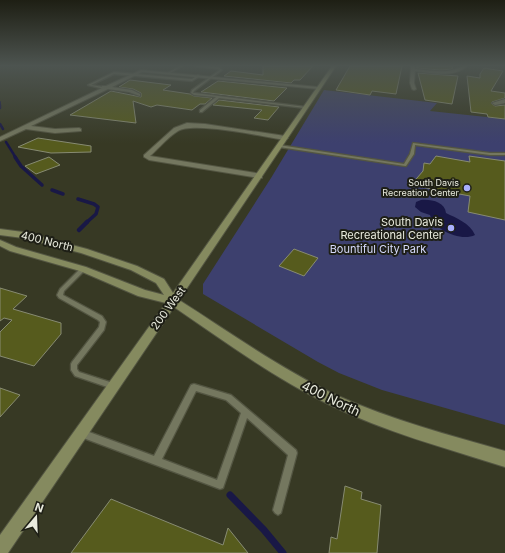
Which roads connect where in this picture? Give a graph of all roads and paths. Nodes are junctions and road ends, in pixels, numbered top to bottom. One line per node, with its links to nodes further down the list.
1 (96, 92): 11 (street)
2 (132, 92): 5 (street)
3 (193, 92): 6 (lane)
4 (315, 92): 9 (main road, 200 West)
5 (138, 95)
6 (218, 97): 9 (lane); 10 (lane)
7 (505, 101): 8 (street)
8 (495, 103)
9 (305, 107): 13 (main road, 200 West)
10 (201, 111)
11 (25, 127): 12 (street); 14 (street)
12 (79, 130)
13 (285, 138): 15 (main road, 200 West); 17 (street)
14 (0, 139)
15 (279, 146): 16 (lane); 17 (main road, 200 West)
16 (505, 154)
17 (259, 176): 21 (main road, 200 West)
18 (0, 232): 21 (main road, 400 North)
19 (0, 243): 20 (main road, 400 North)
20 (83, 269): 21 (main road, 400 North); 22 (lane)
21 (173, 301): 22 (main road, 200 West); 25 (main road, 400 North)
22 (113, 386): 24 (main road, 200 West)
23 (245, 412): 26 (lane); 26 (lane); 27 (lane)
24 (80, 433): 26 (lane); 28 (main road, 200 West)
25 (505, 459)
26 (156, 461)
27 (278, 510)
28 (0, 550)

